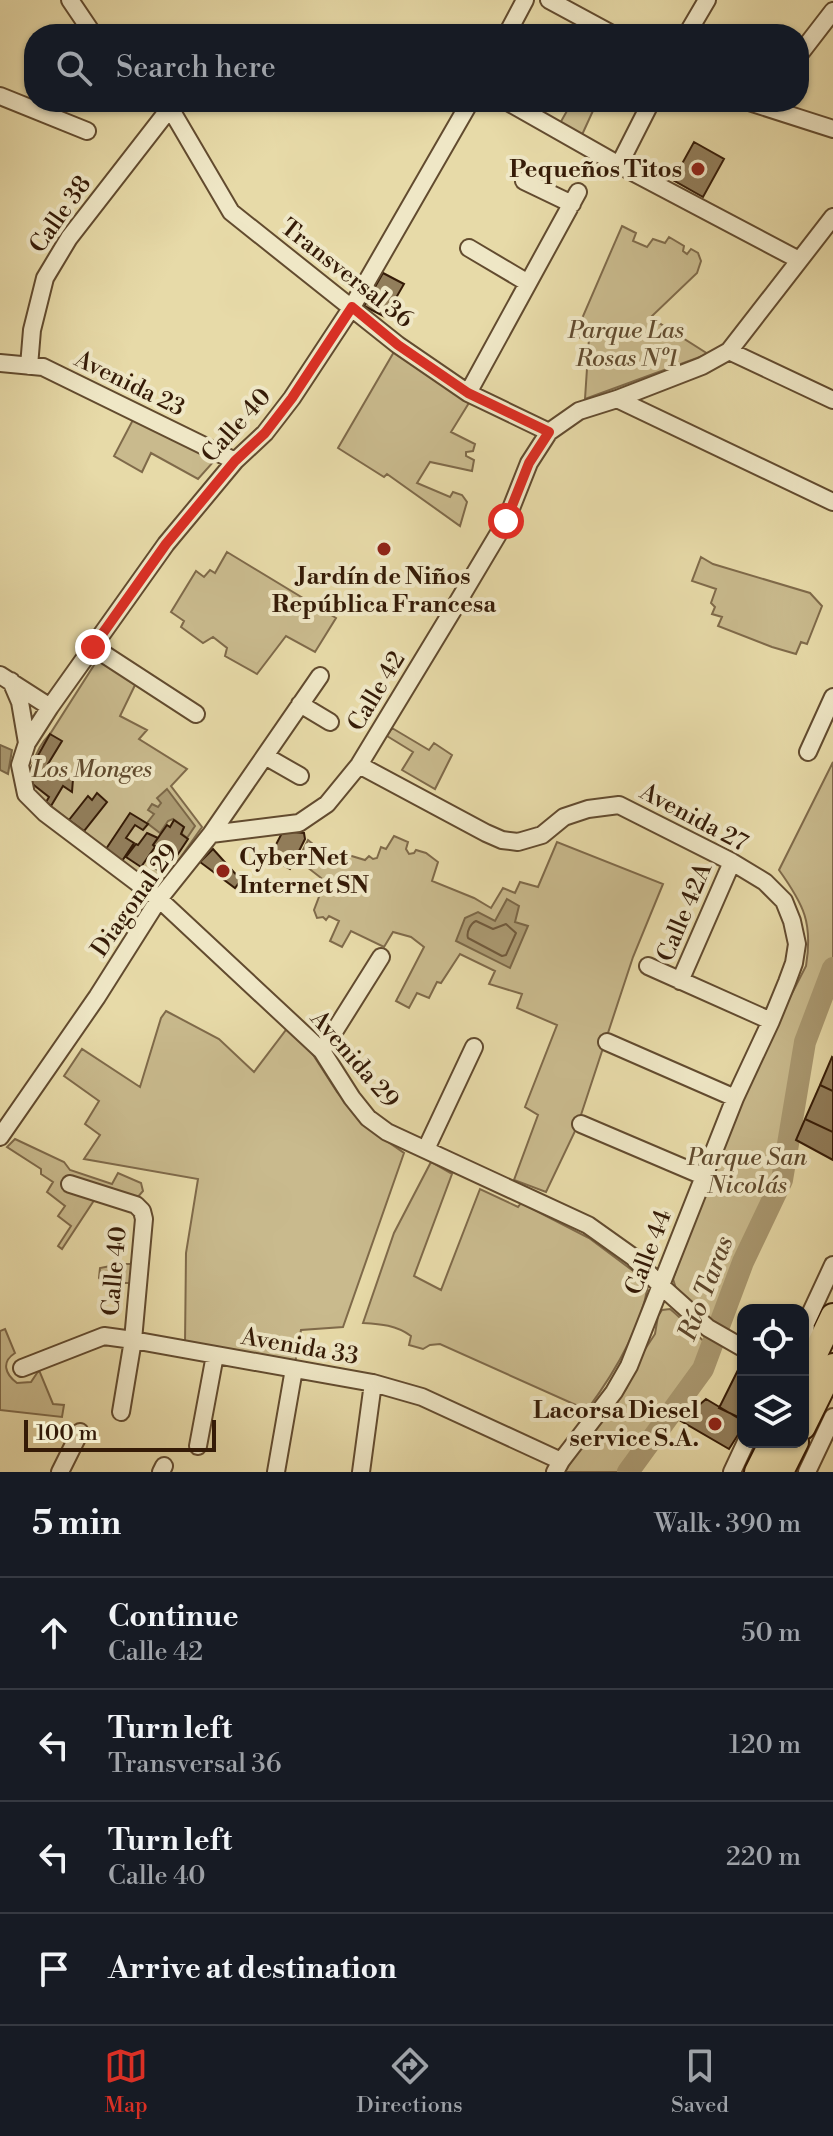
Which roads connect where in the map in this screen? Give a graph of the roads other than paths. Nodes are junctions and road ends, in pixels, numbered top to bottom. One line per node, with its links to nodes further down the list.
1 (70, 0): 6 (street)
2 (525, 0): 7 (street)
3 (549, 0): 8 (street)
4 (707, 0): 9 (street)
5 (833, 11): 10 (street)
6 (86, 24)
7 (512, 24)
8 (593, 24)
9 (693, 24)
10 (809, 42)
11 (0, 96): 12 (street)
12 (24, 106)
13 (40, 112): 21 (street)
14 (162, 112): 31 (street, Calle 38)
15 (171, 112): 28 (street, Transversal 36)
16 (464, 112): 28 (street, Calle 40)
17 (526, 112): 22 (street)
18 (646, 112): 22 (street)
19 (783, 112): 20 (street)
20 (833, 129)
21 (87, 131)
22 (619, 165): 26 (street)
23 (524, 181): 27 (street)
24 (833, 217): 26 (street)
25 (469, 248): 27 (street)
26 (799, 260): 29 (street)
27 (528, 283): 32 (street)
28 (352, 307): 32 (street, Transversal 36); 36 (street, Calle 40)
29 (729, 351): 33 (street); 34 (street)
30 (0, 363): 31 (street, Avenida 23)
31 (29, 366): 36 (street, Avenida 23)
32 (468, 393): 35 (street, Transversal 36)
33 (832, 396)
34 (617, 399): 35 (street); 37 (street)
35 (549, 432): 50 (street, Calle 42)
36 (235, 461): 38 (street, Calle 40)
37 (833, 502)
38 (93, 647): 43 (street, Calle 40); 44 (street)
39 (320, 676): 42 (street)
40 (5, 678): 43 (street); 46 (street)
41 (833, 697): 47 (street)
42 (300, 704): 45 (street); 48 (street)
43 (50, 707): 46 (street, Calle 40)
44 (196, 714)
45 (330, 722)
46 (27, 743): 49 (street, Calle 40)
47 (808, 752)
48 (265, 756): 51 (street); 52 (street)
49 (20, 765): 54 (street, Avenida 29)
50 (359, 765): 52 (street, Diagonal 29); 53 (street, Avenida 27)
51 (300, 776)
52 (211, 834): 54 (street, Diagonal 29)
53 (732, 862): 55 (street, Avenida 27); 58 (street, Calle 42A)
54 (159, 899): 62 (street, Avenida 29); 65 (street, Diagonal 29)
55 (784, 901): 59 (street, Calle 44)
56 (381, 957): 62 (street)
57 (648, 966): 58 (street)
58 (680, 981): 59 (street)
59 (771, 1021): 63 (street, Calle 44)
60 (607, 1042): 63 (street)
61 (474, 1047): 66 (street)
62 (322, 1051): 66 (street, Avenida 29)
63 (735, 1098): 67 (street, Calle 44)
64 (581, 1124): 67 (street)
65 (0, 1137)
66 (426, 1149): 70 (street, Avenida 29)
67 (703, 1176): 70 (street, Calle 44)
68 (70, 1184): 73 (street, Calle 40)
69 (833, 1265): 71 (street)
70 (660, 1285): 74 (street, Avenida 29); 89 (street, Calle 44)
71 (809, 1315)
72 (833, 1316): 80 (highway)
73 (133, 1340): 75 (street, Avenida 33); 77 (street, Avenida 33); 81 (street, Calle 40)
74 (737, 1344)
75 (215, 1355): 78 (street, Avenida 33); 85 (street)
76 (833, 1366): 80 (highway)
77 (22, 1368)
78 (294, 1369): 79 (street, Avenida 33); 91 (street)
79 (373, 1383): 89 (street, Avenida 33); 92 (street)
80 (818, 1394): 82 (highway)
81 (121, 1412)
82 (809, 1414)
83 (833, 1417): 96 (street)
84 (80, 1432): 90 (street)
85 (198, 1446)
86 (743, 1448): 93 (street)
87 (769, 1448): 94 (highway)
88 (793, 1448): 95 (highway)
89 (558, 1466)
90 (60, 1472)
91 (276, 1472)
92 (361, 1472)
93 (732, 1472)
94 (757, 1472)
95 (781, 1472)
96 (807, 1472)

